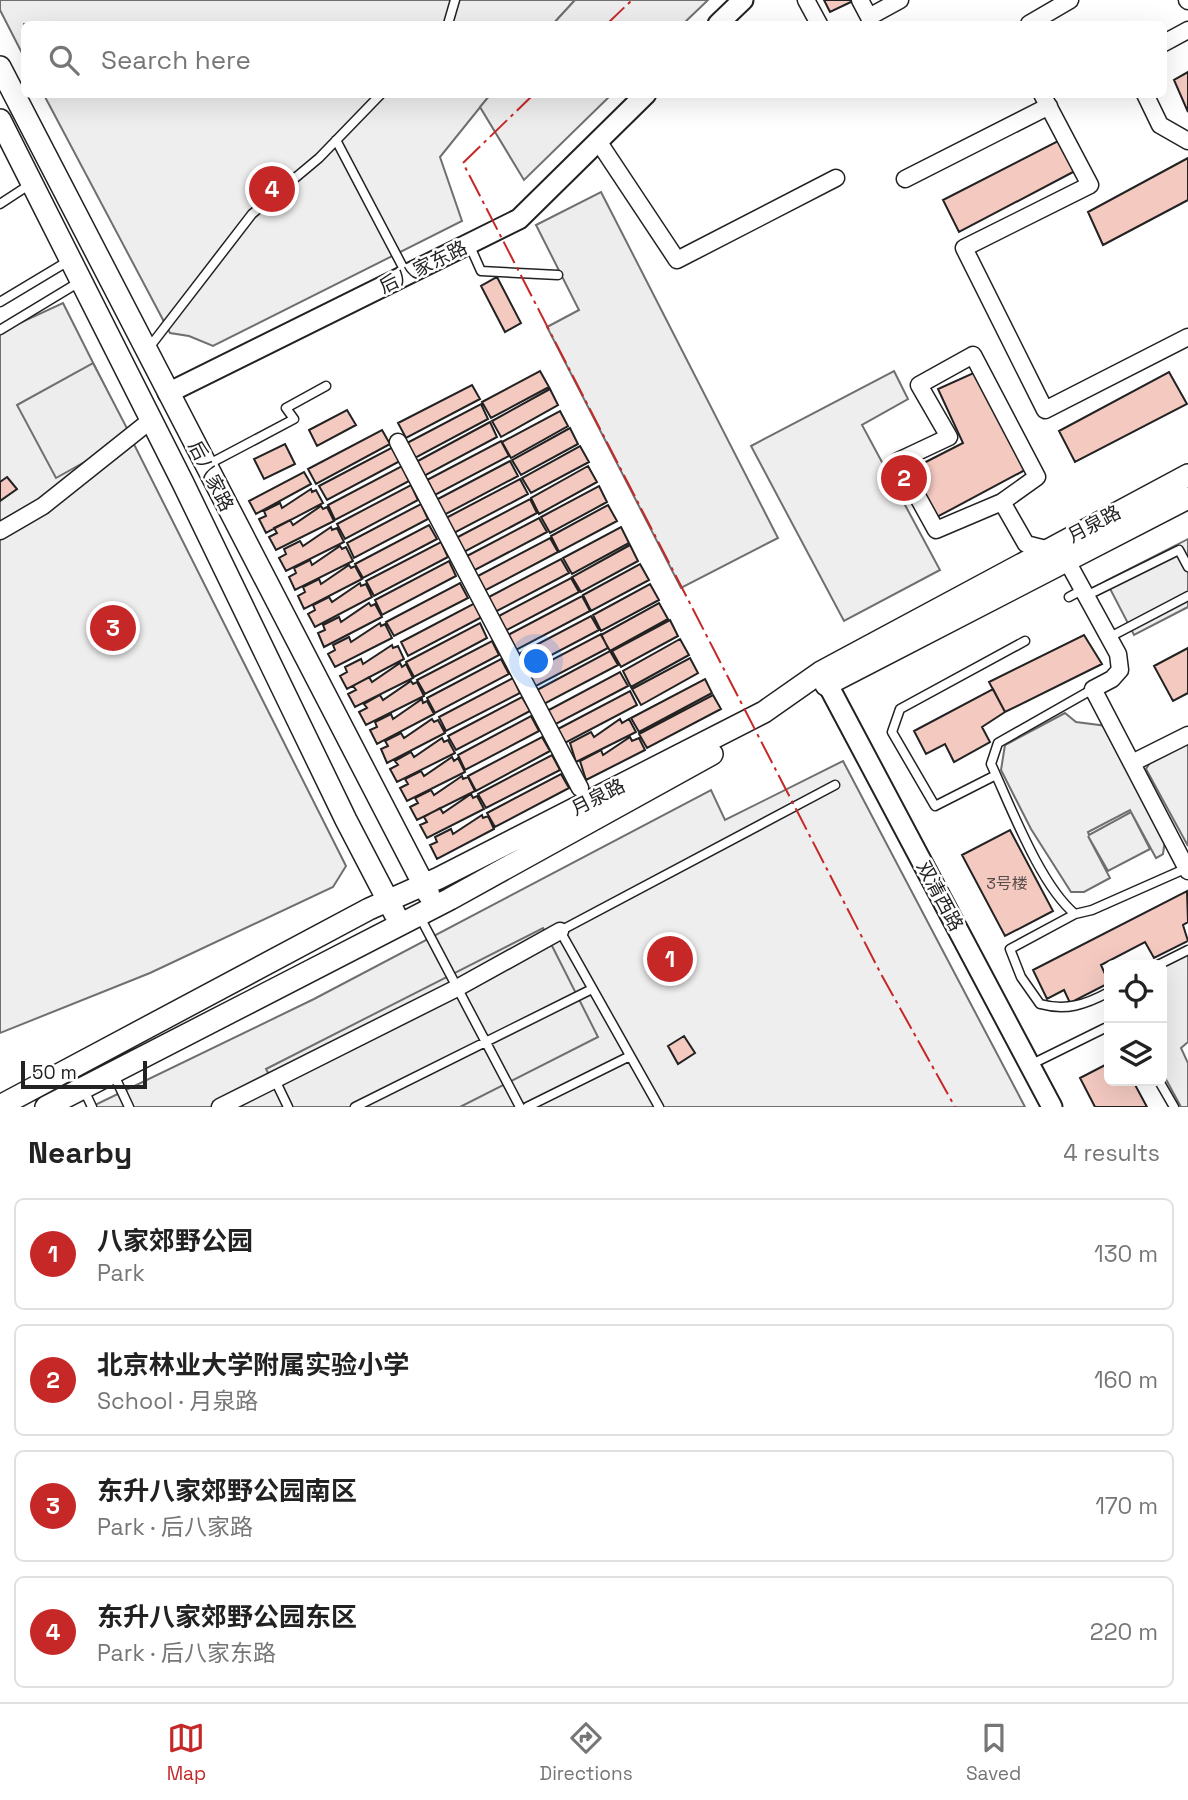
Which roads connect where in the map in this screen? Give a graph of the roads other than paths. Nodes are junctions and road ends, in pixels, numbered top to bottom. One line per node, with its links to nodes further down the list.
1 (455, 0): 7 (lane)
2 (743, 0): 8 (street)
3 (806, 0): 9 (street)
4 (860, 0): 10 (street)
5 (900, 0): 10 (street)
6 (1070, 0): 11 (street)
7 (448, 21)
8 (721, 21)
9 (816, 21)
10 (876, 21)
11 (1034, 21)
12 (1188, 30): 13 (street)
13 (1167, 41)
14 (0, 67): 35 (main road, 后八家路)
15 (378, 98): 20 (lane)
16 (642, 98): 21 (street, 后八家东路)
17 (1147, 98): 22 (street)
18 (1046, 100): 24 (street); 34 (street)
19 (0, 120): 25 (main road, 后八家路)
20 (336, 140): 29 (lane); 35 (lane)
21 (598, 141): 23 (street); 27 (street, 后八家东路)
22 (1188, 141)
23 (836, 178)
24 (905, 178)
25 (32, 183): 26 (lane); 28 (main road, 后八家路)
26 (0, 204)
27 (469, 244): 29 (street, 后八家东路); 30 (lane)
28 (70, 260): 31 (main road, 后八家路); 32 (lane)
29 (407, 275): 37 (street, 后八家东路)
30 (558, 275)
31 (81, 281): 33 (lane); 38 (main road, 后八家路)
32 (0, 302)
33 (0, 330)
34 (1188, 337)
35 (146, 350): 37 (main road, 后八家路)
36 (326, 386): 40 (lane)
37 (168, 393): 40 (main road, 后八家路)
38 (151, 420): 44 (street); 61 (main road, 后八家路)
39 (398, 442): 58 (street)
40 (206, 465): 60 (main road, 后八家路)
41 (1188, 475): 45 (main road, 月泉路)
42 (1188, 498): 46 (main road, 月泉路)
43 (1002, 502): 43 (street); 45 (street)
44 (0, 531)
45 (1046, 549): 60 (main road, 月泉路)
46 (1067, 561): 48 (street); 52 (main road, 月泉路)
47 (1188, 567): 48 (lane)
48 (1079, 594): 50 (street)
49 (1188, 596): 50 (lane)
50 (1108, 638): 53 (street)
51 (1025, 641): 56 (lane)
52 (828, 685): 63 (main road, 月泉路); 73 (street, 双清西路)
53 (1093, 689): 55 (street); 56 (lane)
54 (1188, 734): 55 (street)
55 (1132, 764): 59 (street)
56 (996, 775): 62 (lane)
57 (835, 785): 64 (lane)
58 (580, 788)
59 (1187, 869): 62 (lane)
60 (423, 885): 61 (main road, 月泉路); 63 (main road, 后八家路)
61 (388, 901): 63 (main road, 后八家路); 78 (main road, 月泉路)
62 (1075, 914): 69 (lane)
63 (418, 915): 67 (lane); 74 (main road, 月泉路)
64 (561, 931): 67 (street); 68 (lane)
65 (1188, 950): 66 (lane)
66 (1167, 960)
67 (457, 988): 71 (lane); 75 (street)
68 (592, 989): 71 (lane); 72 (lane)
69 (1104, 995)
70 (1104, 1028): 73 (lane)
71 (486, 1042): 83 (lane); 84 (lane)
72 (630, 1056): 85 (lane); 86 (lane)
73 (1030, 1065): 87 (street, 双清西路)
74 (113, 1072): 77 (main road, 月泉路); 80 (lane)
75 (275, 1080): 81 (street); 82 (lane)
76 (1161, 1086): 88 (lane)
77 (88, 1097): 79 (main road, 月泉路)
78 (0, 1106)
79 (46, 1107)
80 (128, 1107)
81 (220, 1107)
82 (288, 1107)
83 (355, 1107)
84 (520, 1107)
85 (527, 1107)
86 (659, 1107)
87 (1052, 1107)
88 (1174, 1107)

